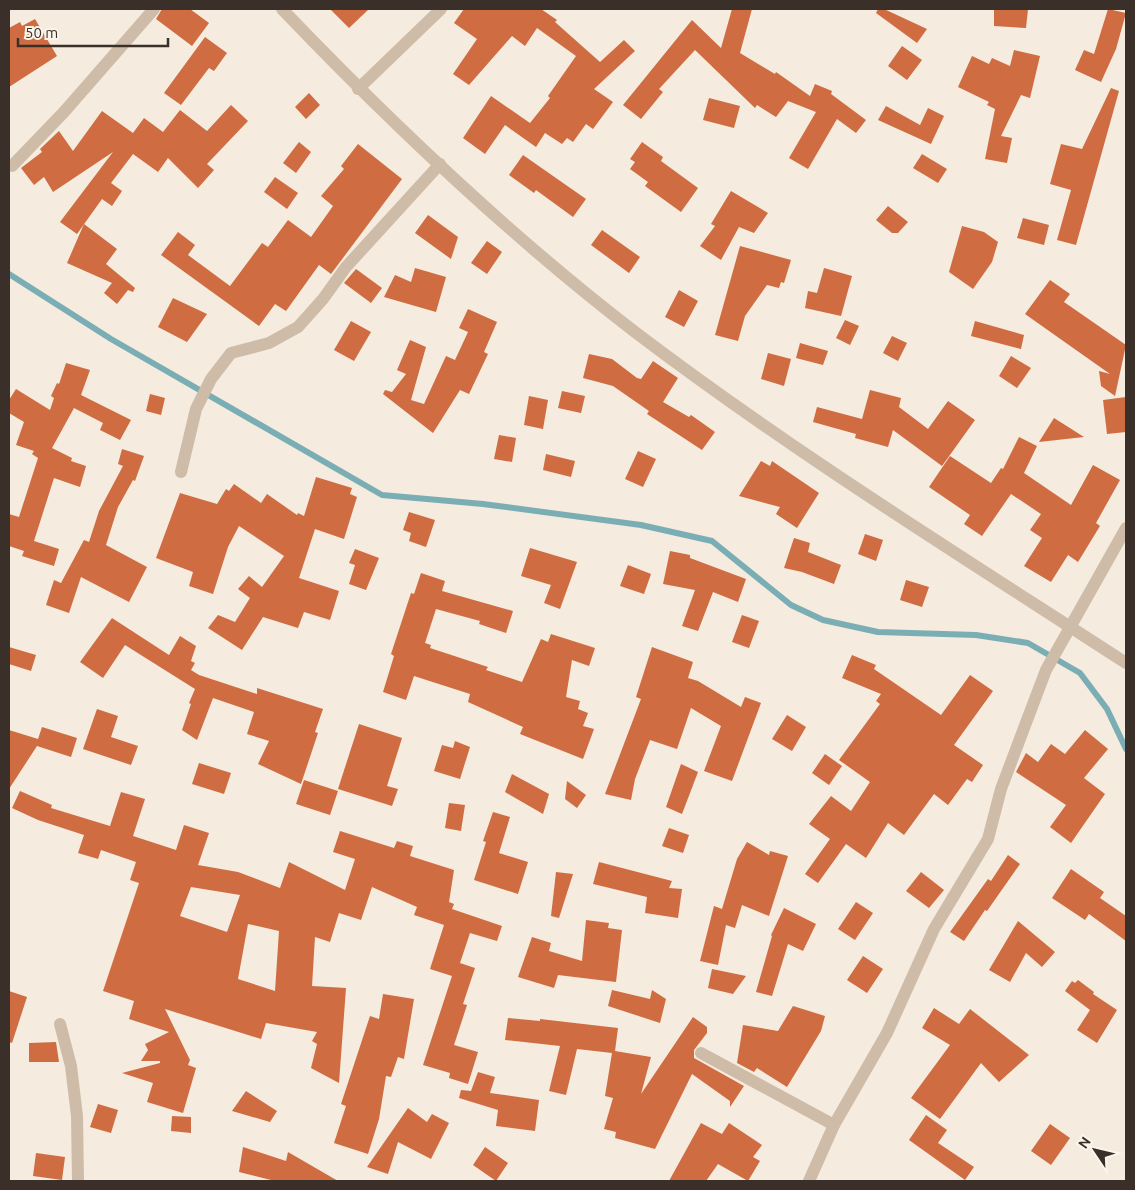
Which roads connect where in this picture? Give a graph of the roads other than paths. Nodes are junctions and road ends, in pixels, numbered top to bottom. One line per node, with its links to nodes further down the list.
1 (154, 9): 6 (street)
2 (282, 9): 4 (street)
3 (441, 9): 4 (street)
4 (358, 89): 5 (street)
5 (440, 164): 7 (street); 9 (street)
6 (12, 166)
7 (181, 472)
8 (1126, 528): 9 (street)
9 (1071, 627): 10 (street); 13 (street)
10 (1126, 663)
11 (60, 1024): 14 (street)
12 (701, 1053): 13 (street)
13 (834, 1125): 15 (street)
14 (78, 1181)
15 (809, 1181)

